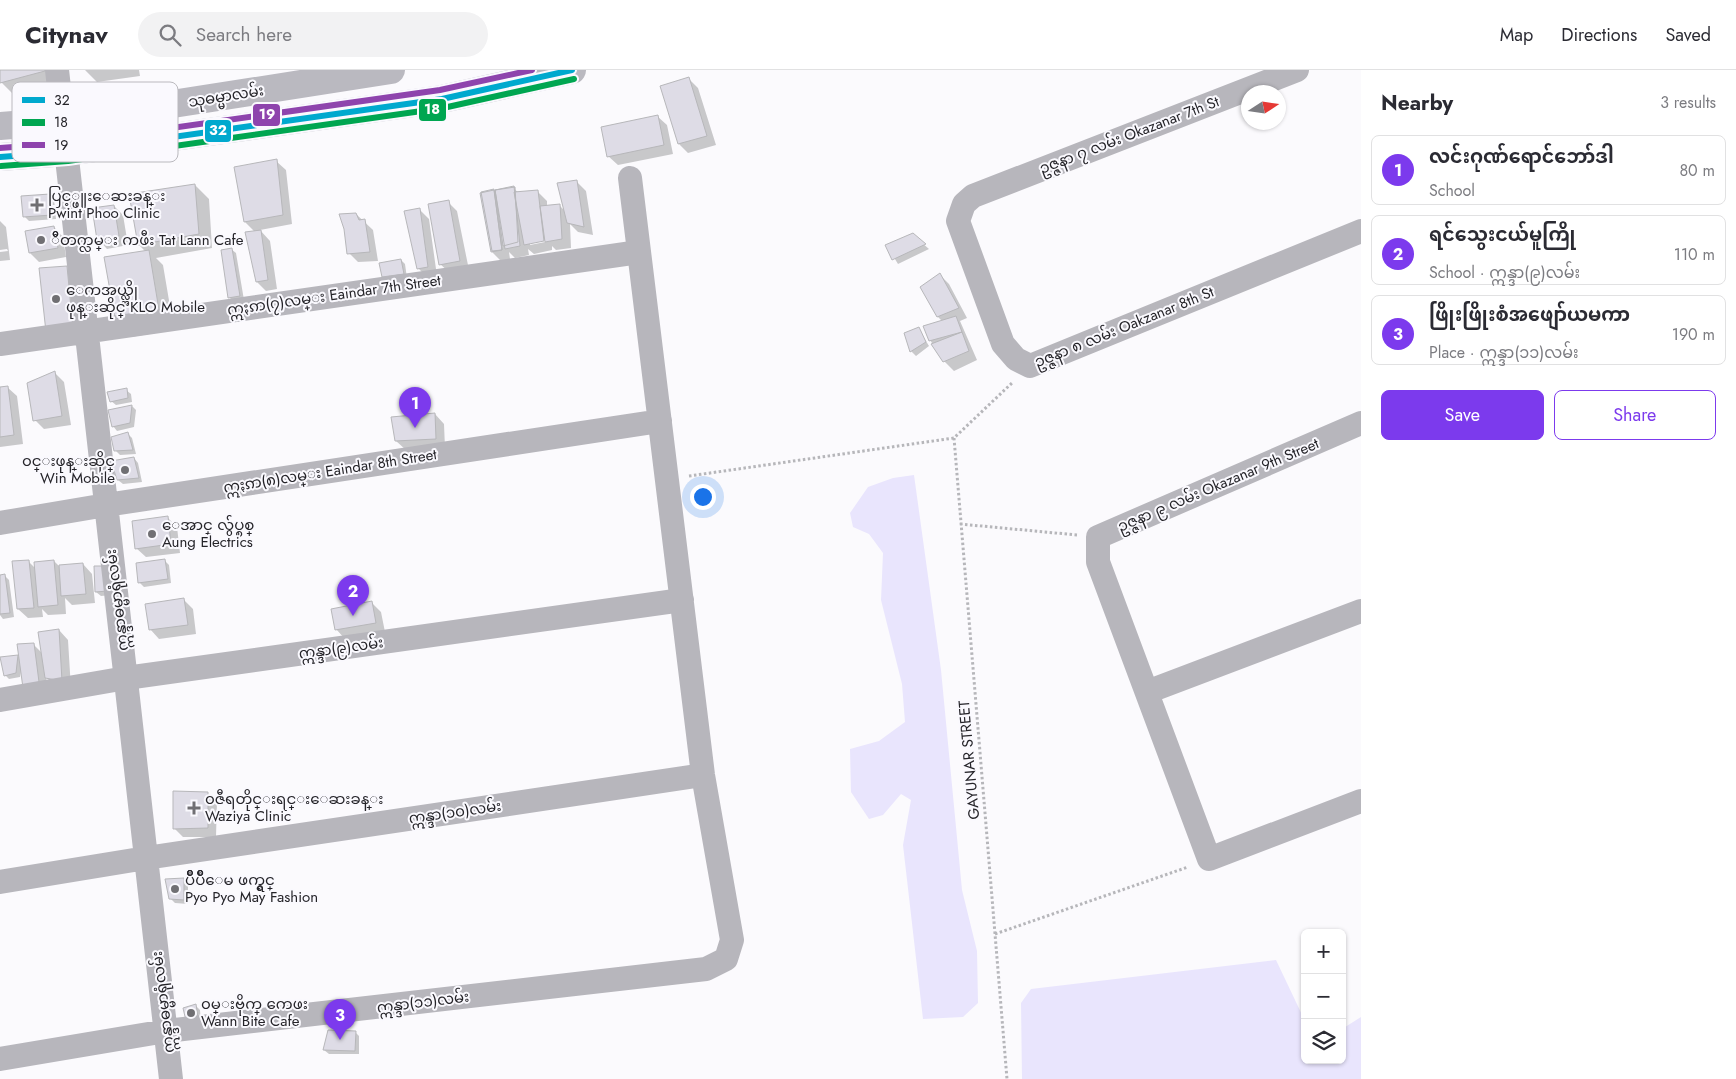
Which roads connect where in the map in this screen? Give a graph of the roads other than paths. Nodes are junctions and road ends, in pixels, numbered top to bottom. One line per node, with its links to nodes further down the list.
1 (391, 70): 4 (main road, သုဓမ္မာလမ်း)
2 (572, 70): 5 (main road)
3 (1297, 70): 8 (street, ဥဇ္ဇနာ ၇ လမ်း Okazanar 7th St)
4 (178, 103)
5 (178, 136)
6 (68, 162): 11 (street, ဣန္ဒာဓမ္မာရုံလမ်း)
7 (630, 178): 10 (street)
8 (964, 204): 9 (street, ဥဇ္ဇနာ ၈ လမ်း Oakzanar 8th St)
9 (1361, 231)
10 (639, 252): 11 (street, ဣႏၵာ(၇)လမ္း Eaindar 7th Street); 13 (street)
11 (86, 330): 12 (street, ဣႏၵာ(၇)လမ္း Eaindar 7th Street); 15 (street, ဣန္ဒာဓမ္မာရုံလမ်း)
12 (0, 344)
13 (660, 421): 15 (street, ဣႏၵာ(၈)လမ္း Eaindar 8th Street); 17 (street)
14 (1361, 424): 20 (street, ဥဇ္ဇနာ ၉ လမ်း Okazanar 9th Street)
15 (106, 505): 16 (street, ဣႏၵာ(၈)လမ္း Eaindar 8th Street); 19 (street, ဣန္ဒာဓမ္မာရုံလမ်း)
16 (0, 523)
17 (682, 600): 19 (street, ဣန္ဒာ(၉)လမ်း); 22 (street)
18 (1361, 611): 20 (street)
19 (126, 678): 21 (street, ဣန္ဒာ(၉)လမ်း); 24 (street, ဣန္ဒာဓမ္မာရုံလမ်း)
20 (1148, 692): 23 (street)
21 (0, 700)
22 (703, 775): 24 (street, ဣန္ဒာ(၁၀)လမ်း); 26 (street, ဣန္ဒာ(၁၁)လမ်း)
23 (1361, 801)
24 (146, 858): 25 (street, ဣန္ဒာ(၁၀)လမ်း); 26 (street, ဣန္ဒာဓမ္မာရုံလမ်း)
25 (0, 882)
26 (166, 1031): 27 (street, ဣန္ဒာ(၁၁)လမ်း); 28 (street, ဣန္ဒာဓမ္မာရုံလမ်း)
27 (0, 1059)
28 (171, 1079)

